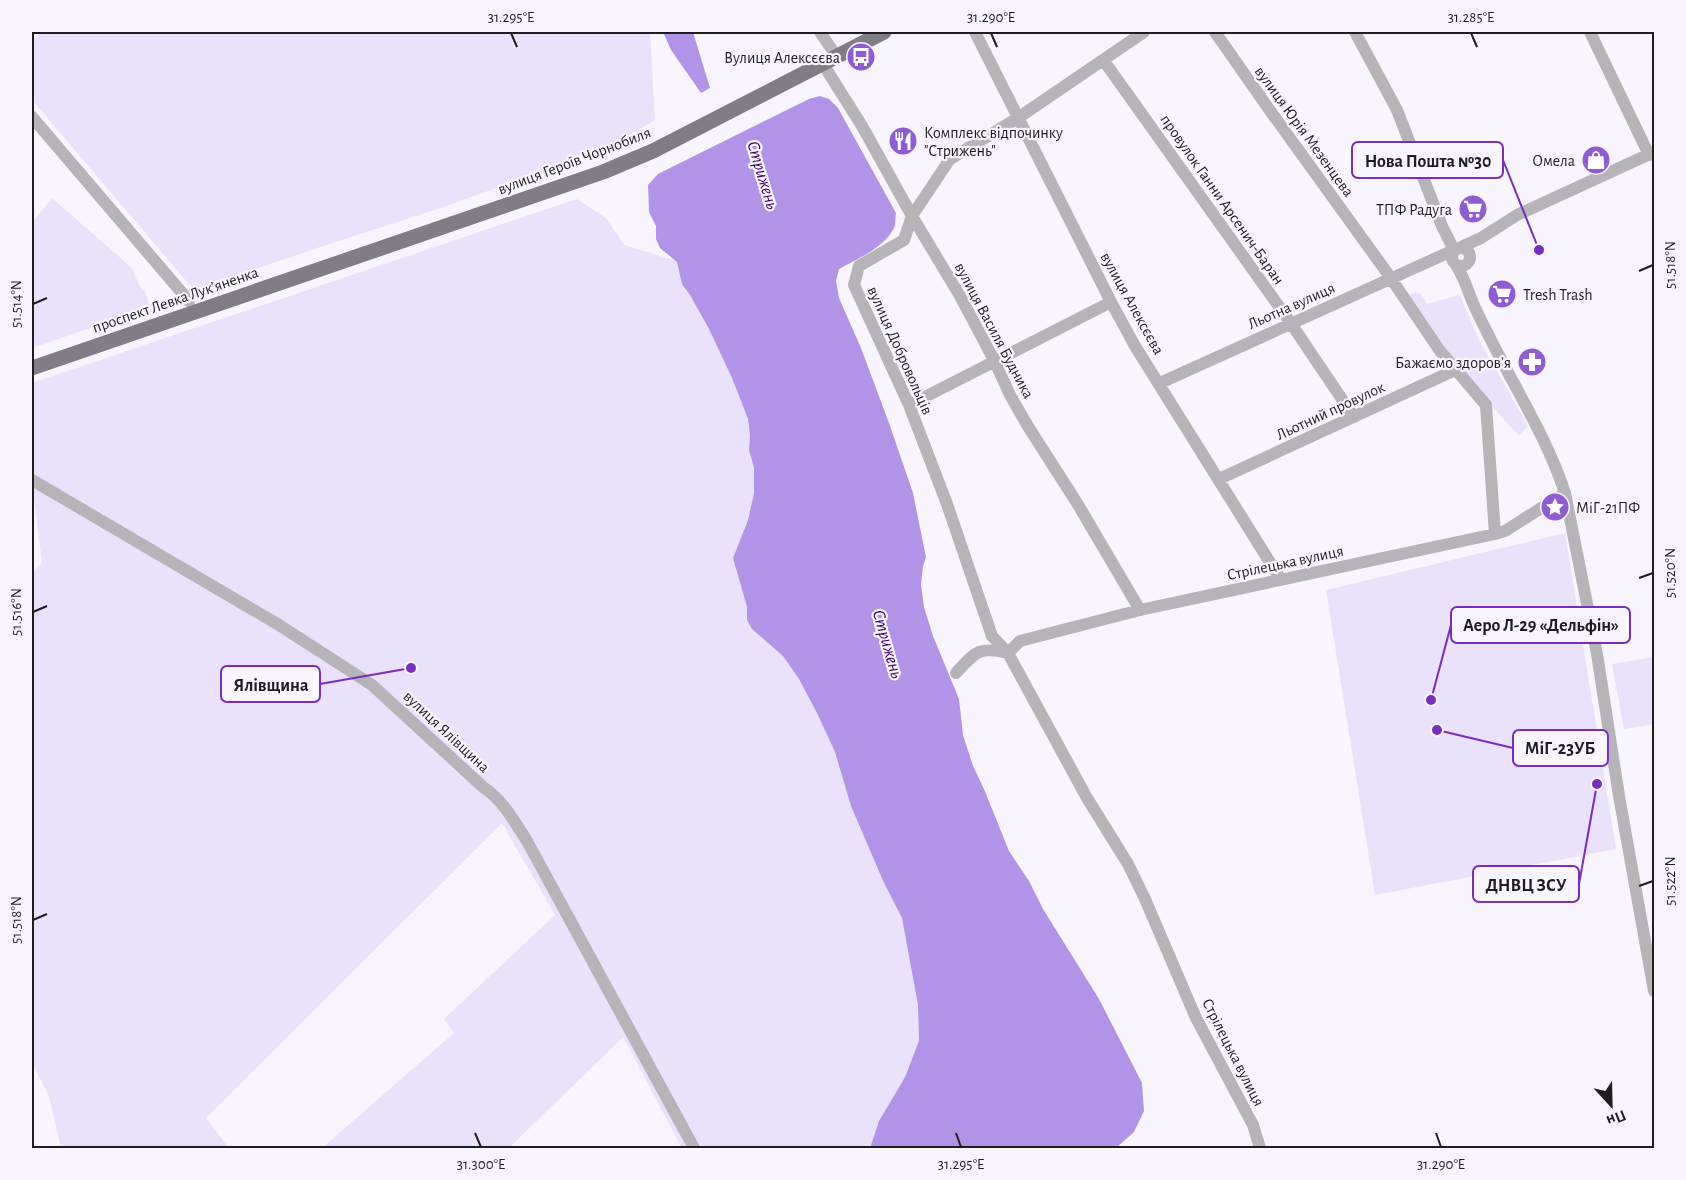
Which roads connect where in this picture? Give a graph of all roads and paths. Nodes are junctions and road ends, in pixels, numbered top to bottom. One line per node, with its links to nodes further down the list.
1 (820, 32): 8 (street)
2 (885, 32): 8 (main road, вулиця Героїв Чорнобиля)
3 (975, 32): 12 (street, вулиця Алексєєва)
4 (1144, 32): 9 (street, вулиця Добровольців)
5 (1215, 32): 20 (street, вулиця Юрія Мезенцева)
6 (1355, 32): 16 (street)
7 (1590, 32): 13 (street)
8 (837, 57): 10 (main road, вулиця Героїв Чорнобиля)
9 (1104, 60): 12 (street, вулиця Добровольців); 23 (street, провулок Ганни Арсенич-Баран)
10 (823, 64): 14 (street, вулиця Василя Будника); 19 (main road, вулиця Героїв Чорнобиля)
11 (32, 117): 21 (street)
12 (1018, 118): 14 (street, вулиця Добровольців); 22 (street, вулиця Алексєєва)
13 (1652, 153): 15 (street, Льотна вулиця)
14 (912, 216): 24 (street, вулиця Василя Будника); 28 (street, вулиця Добровольців)
15 (1481, 238): 16 (street, Льотна вулиця); 18 (street, Льотна вулиця)
16 (1457, 249): 17 (street, Льотна вулиця); 18 (street)
17 (1437, 259): 18 (street); 20 (street, Льотна вулиця)
18 (1462, 262): 32 (street)
19 (330, 265): 25 (main road, проспект Левка Лукʼяненка)
20 (1390, 278): 23 (street, Льотна вулиця); 26 (street, вулиця Юрія Мезенцева)
21 (189, 301)
22 (1111, 302): 24 (street); 27 (street, вулиця Алексєєва)
23 (1291, 324): 27 (street, Льотна вулиця); 29 (street, провулок Ганни Арсенич-Баран)
24 (995, 362): 28 (street); 35 (street, вулиця Василя Будника)
25 (32, 368)
26 (1455, 370): 29 (street, Льотний провулок); 33 (street, вулиця Юрія Мезенцева)
27 (1160, 383): 30 (street, вулиця Алексєєва)
28 (909, 405): 36 (street, вулиця Добровольців)
29 (1354, 417): 30 (street, Льотний провулок)
30 (1219, 479): 34 (street, вулиця Алексєєва)
31 (32, 480): 39 (street, вулиця Ялівщина)
32 (1565, 493): 33 (street, Стрілецька вулиця); 38 (street)
33 (1495, 534): 34 (street, Стрілецька вулиця)
34 (1281, 580): 35 (street, Стрілецька вулиця)
35 (1140, 610): 36 (street, Стрілецька вулиця)
36 (1008, 653): 37 (street); 40 (street, Стрілецька вулиця)
37 (956, 674)
38 (1654, 991)
39 (693, 1149)
40 (1260, 1149)

